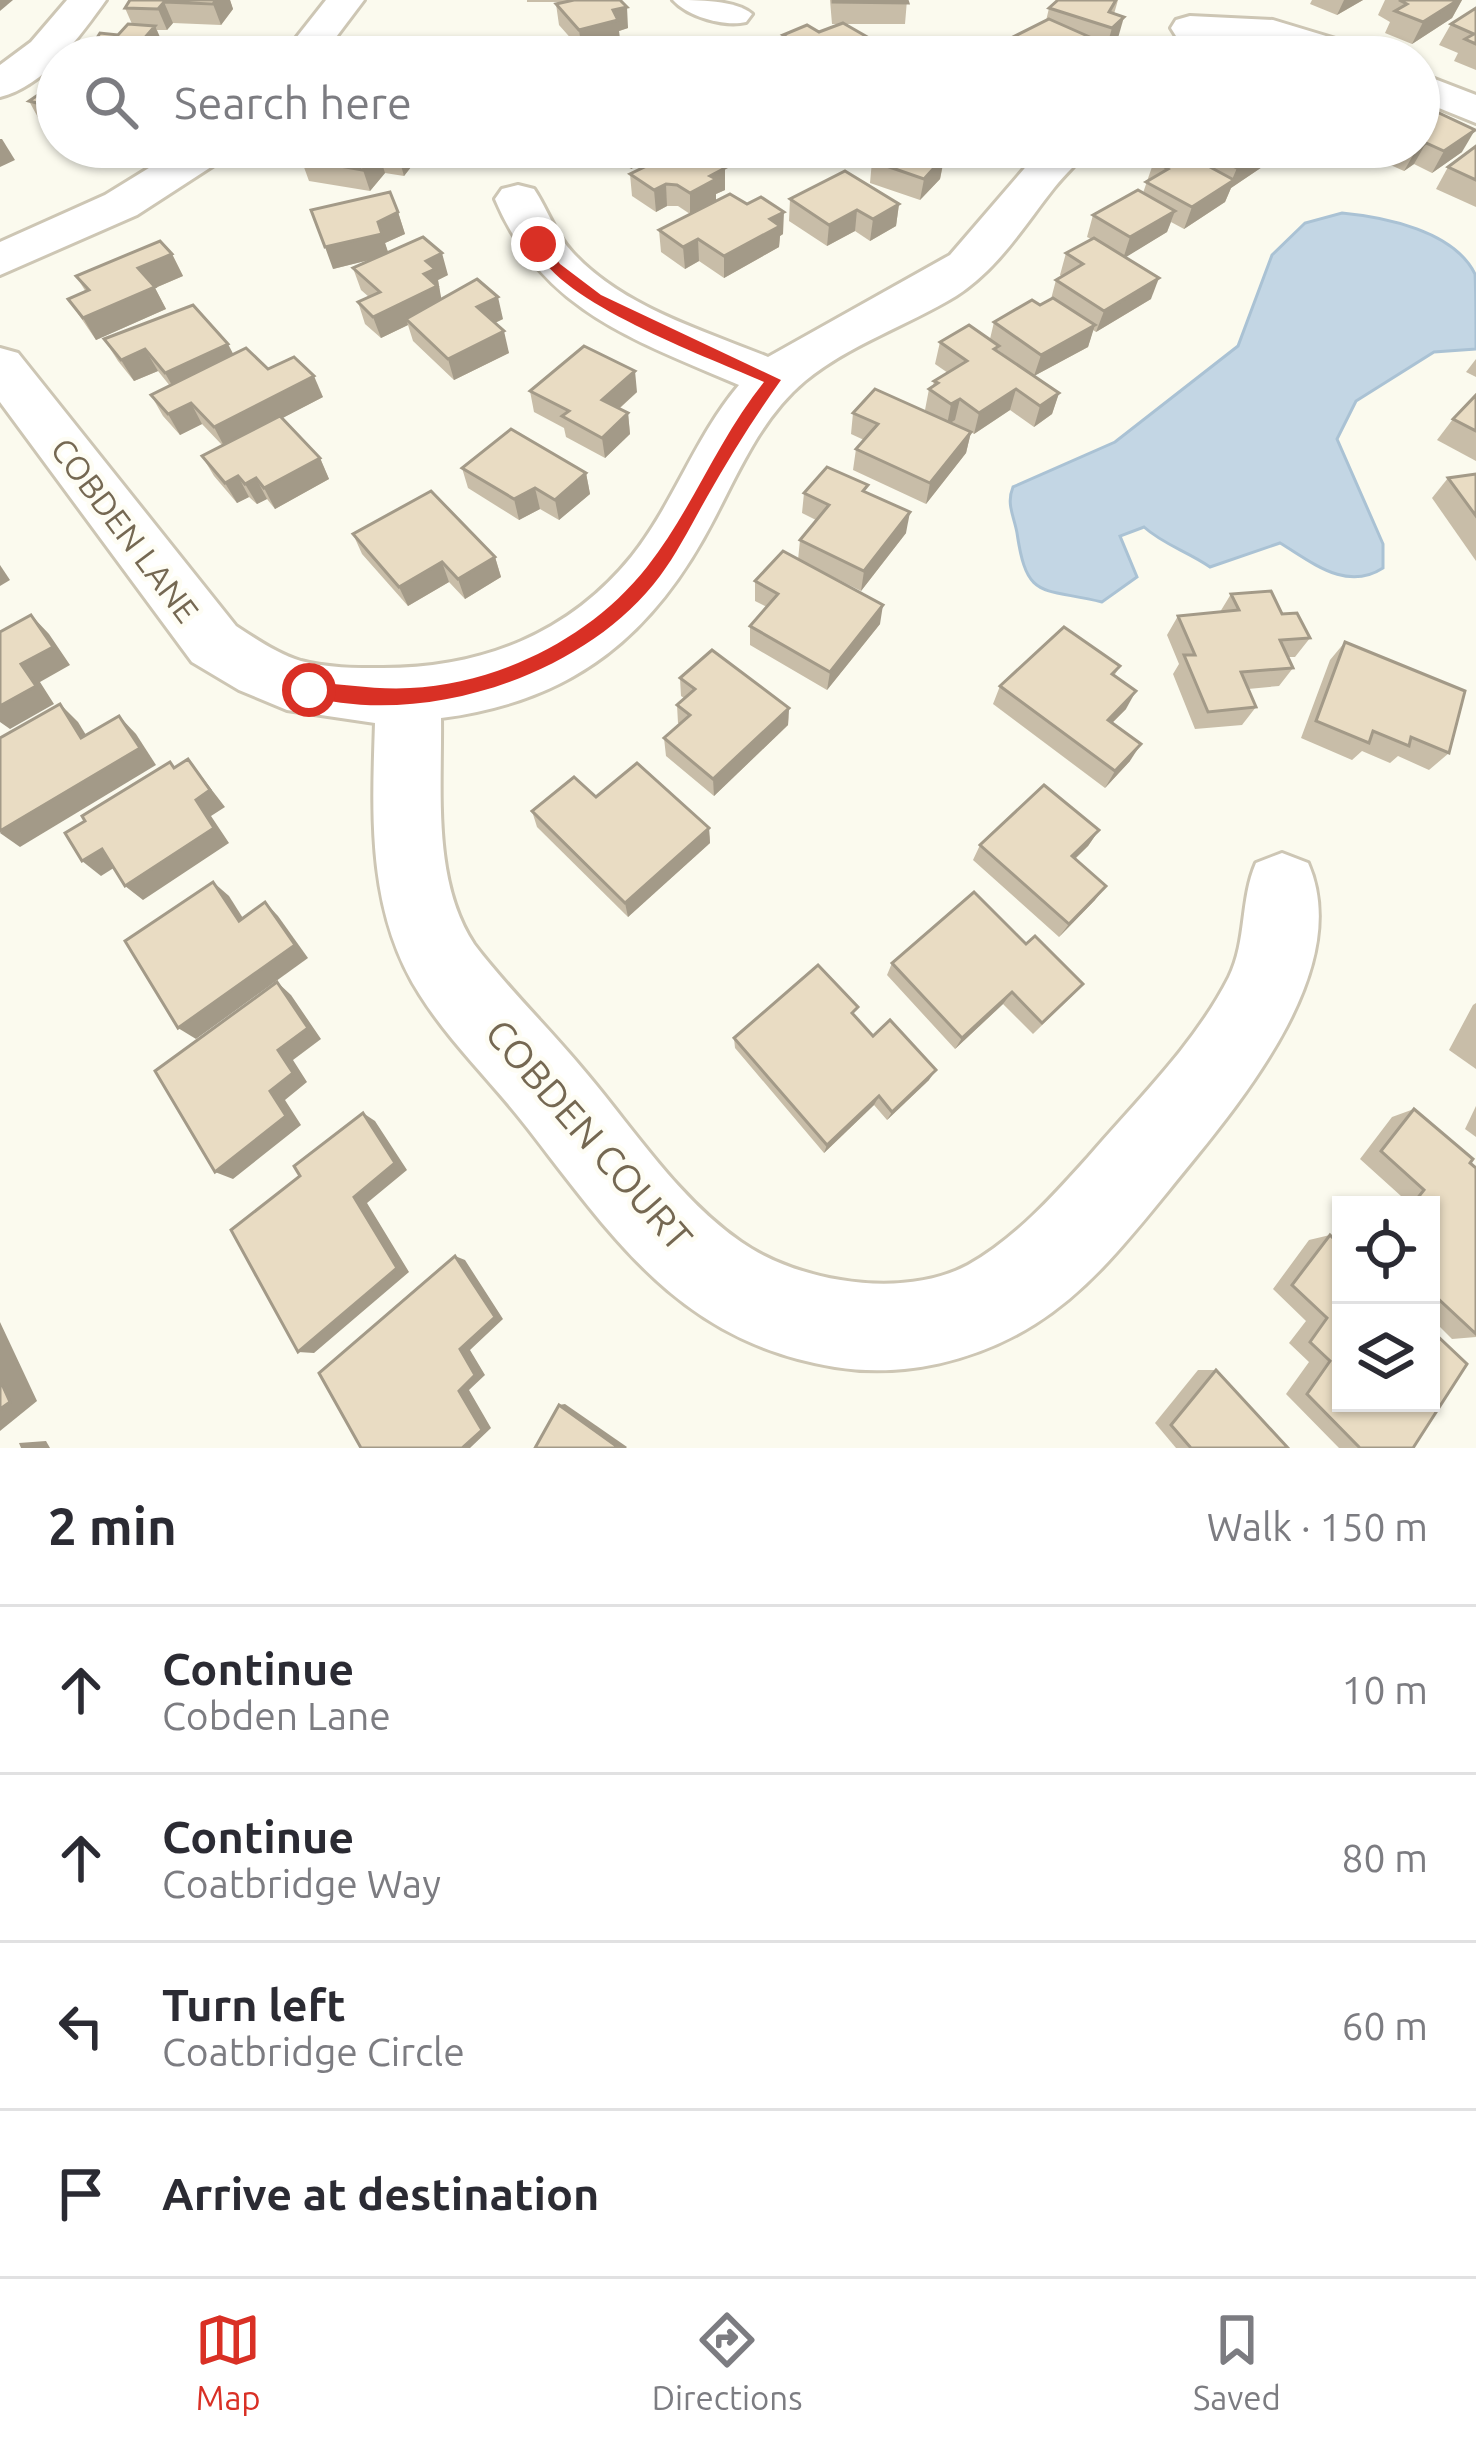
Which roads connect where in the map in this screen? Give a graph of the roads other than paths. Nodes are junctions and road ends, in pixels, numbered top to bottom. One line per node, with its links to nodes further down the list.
1 (88, 0): 6 (street)
2 (345, 0): 7 (street)
3 (692, 0): 4 (street)
4 (733, 14)
5 (1185, 28): 8 (street)
6 (57, 36)
7 (317, 36)
8 (1289, 36)
9 (36, 57): 10 (street)
10 (0, 85)
11 (1440, 94): 12 (street)
12 (1476, 110)
13 (180, 168): 16 (street)
14 (1046, 168): 18 (street, COBDEN LANE)
15 (518, 199): 18 (street)
16 (0, 260)
17 (0, 364): 19 (street, COBDEN LANE)
18 (774, 380): 19 (street, COBDEN LANE)
19 (408, 697): 20 (street, COBDEN COURT)
20 (1282, 887)

